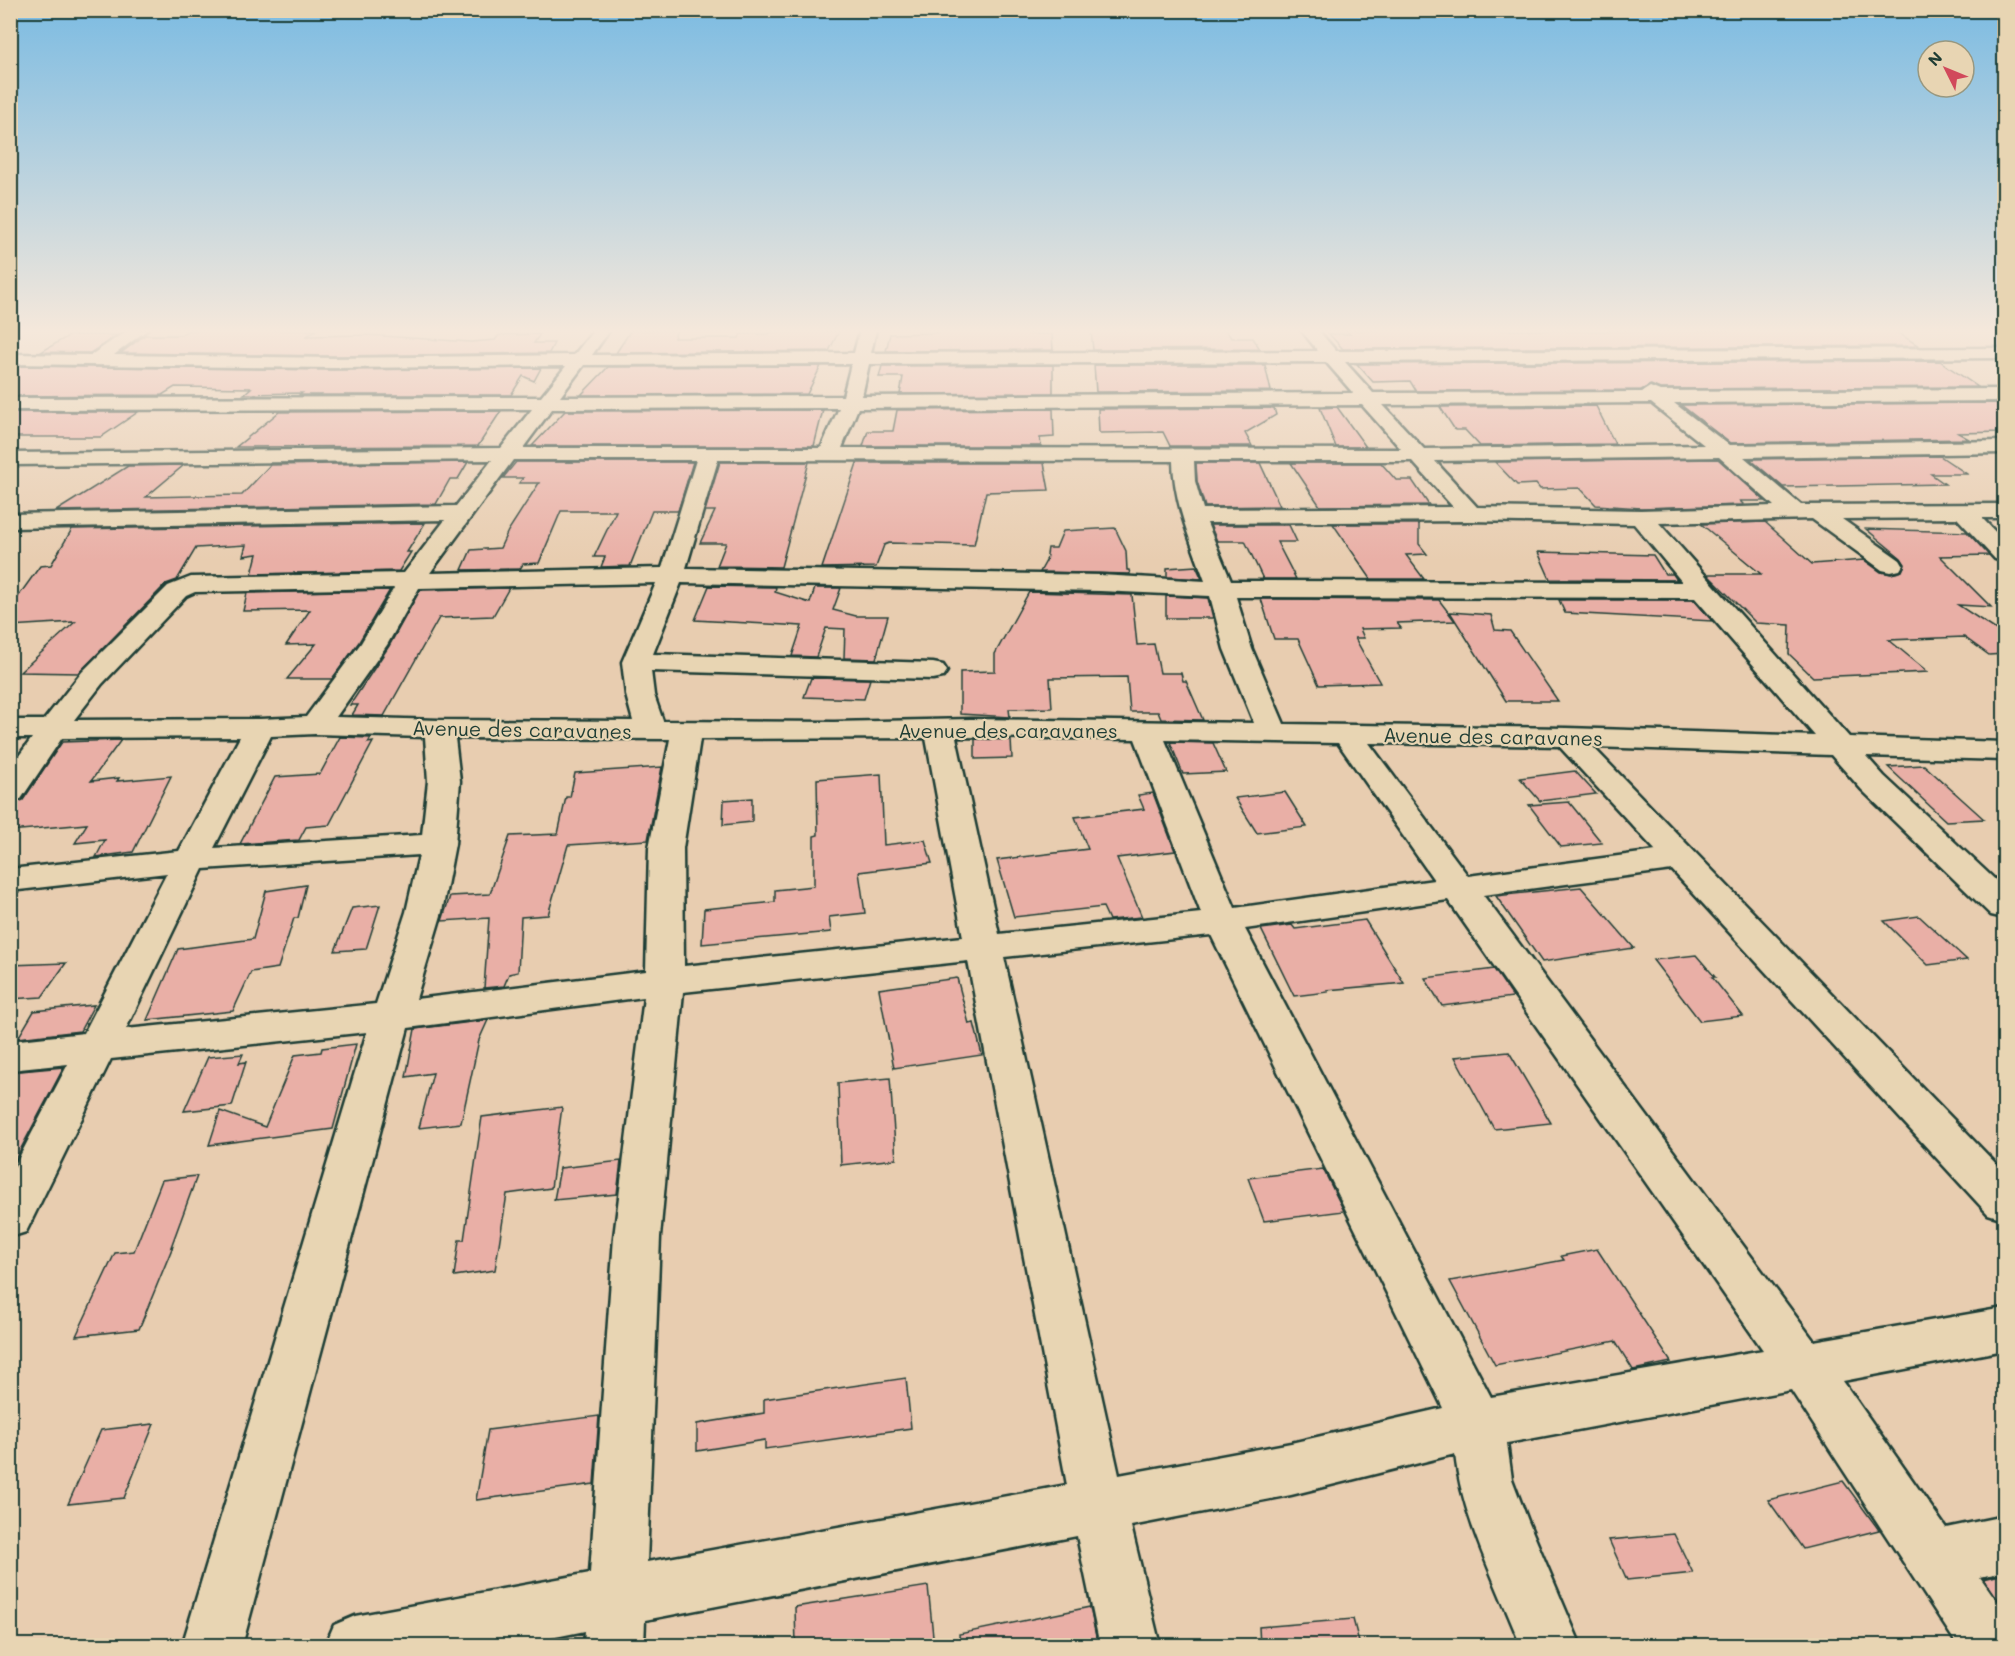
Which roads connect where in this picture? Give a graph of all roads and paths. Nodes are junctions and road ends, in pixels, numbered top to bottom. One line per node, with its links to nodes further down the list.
1 (541, 407): 10 (street)
2 (849, 407): 7 (street)
3 (1374, 407): 9 (street)
4 (1668, 407): 6 (street)
5 (2004, 447): 6 (street)
6 (1725, 452): 9 (street); 14 (street)
7 (829, 453): 8 (street); 11 (street)
8 (1183, 453): 9 (street); 18 (street)
9 (1416, 453): 17 (street)
10 (507, 454): 11 (street); 12 (street); 16 (street)
11 (709, 454): 23 (street)
12 (10, 459)
13 (2004, 511): 15 (street)
14 (1806, 512): 15 (street); 19 (street); 22 (street)
15 (1963, 512): 21 (street)
16 (462, 513): 20 (street); 24 (street)
17 (1471, 514): 18 (street); 19 (street)
18 (1193, 516): 25 (street)
19 (1641, 516): 26 (street)
20 (10, 521)
21 (2004, 554)
22 (1891, 565)
23 (672, 574): 24 (street); 25 (street); 27 (street)
24 (412, 579): 29 (street); 32 (street)
25 (1221, 589): 26 (street); 37 (street)
26 (1702, 590): 40 (street)
27 (636, 662): 28 (street); 36 (street)
28 (933, 671)
29 (315, 726): 30 (street, Avenue des caravanes); 33 (street, Avenue des caravanes)
30 (260, 728): 32 (street, Avenue des caravanes); 45 (street)
31 (10, 729): 32 (street, Avenue des caravanes)
32 (55, 729): 42 (street)
33 (439, 729): 36 (street, Avenue des caravanes); 43 (street)
34 (939, 729): 35 (street, Avenue des caravanes); 36 (street, Avenue des caravanes); 50 (street)
35 (1146, 730): 37 (street, Avenue des caravanes); 49 (street)
36 (668, 731): 51 (street)
37 (1273, 733): 38 (street, Avenue des caravanes)
38 (1347, 734): 39 (street, Avenue des caravanes); 47 (street)
39 (1568, 736): 40 (street, Avenue des caravanes); 44 (street)
40 (1841, 747): 41 (street, Avenue des caravanes); 48 (street)
41 (2004, 751)
42 (10, 792)
43 (438, 844): 45 (street); 52 (street)
44 (1684, 858): 47 (street); 55 (street)
45 (189, 861): 46 (street); 53 (street)
46 (10, 880)
47 (1459, 888): 49 (street); 58 (street)
48 (2000, 899)
49 (1223, 922): 50 (street); 59 (street)
50 (985, 947): 51 (street); 60 (street)
51 (665, 981): 52 (street); 63 (street)
52 (393, 1016): 53 (street); 64 (street)
53 (96, 1046): 54 (street); 56 (street)
54 (10, 1056)
55 (2004, 1201)
56 (10, 1219)
57 (2004, 1329): 58 (street)
58 (1802, 1364): 59 (street); 62 (street)
59 (1478, 1424): 60 (street); 67 (street)
60 (1098, 1505): 63 (street); 66 (street)
61 (2004, 1544): 62 (street)
62 (1935, 1558): 68 (street)
63 (616, 1621): 65 (street)
64 (212, 1646)
65 (355, 1646)
66 (1130, 1646)
67 (1551, 1646)
68 (1993, 1646)

